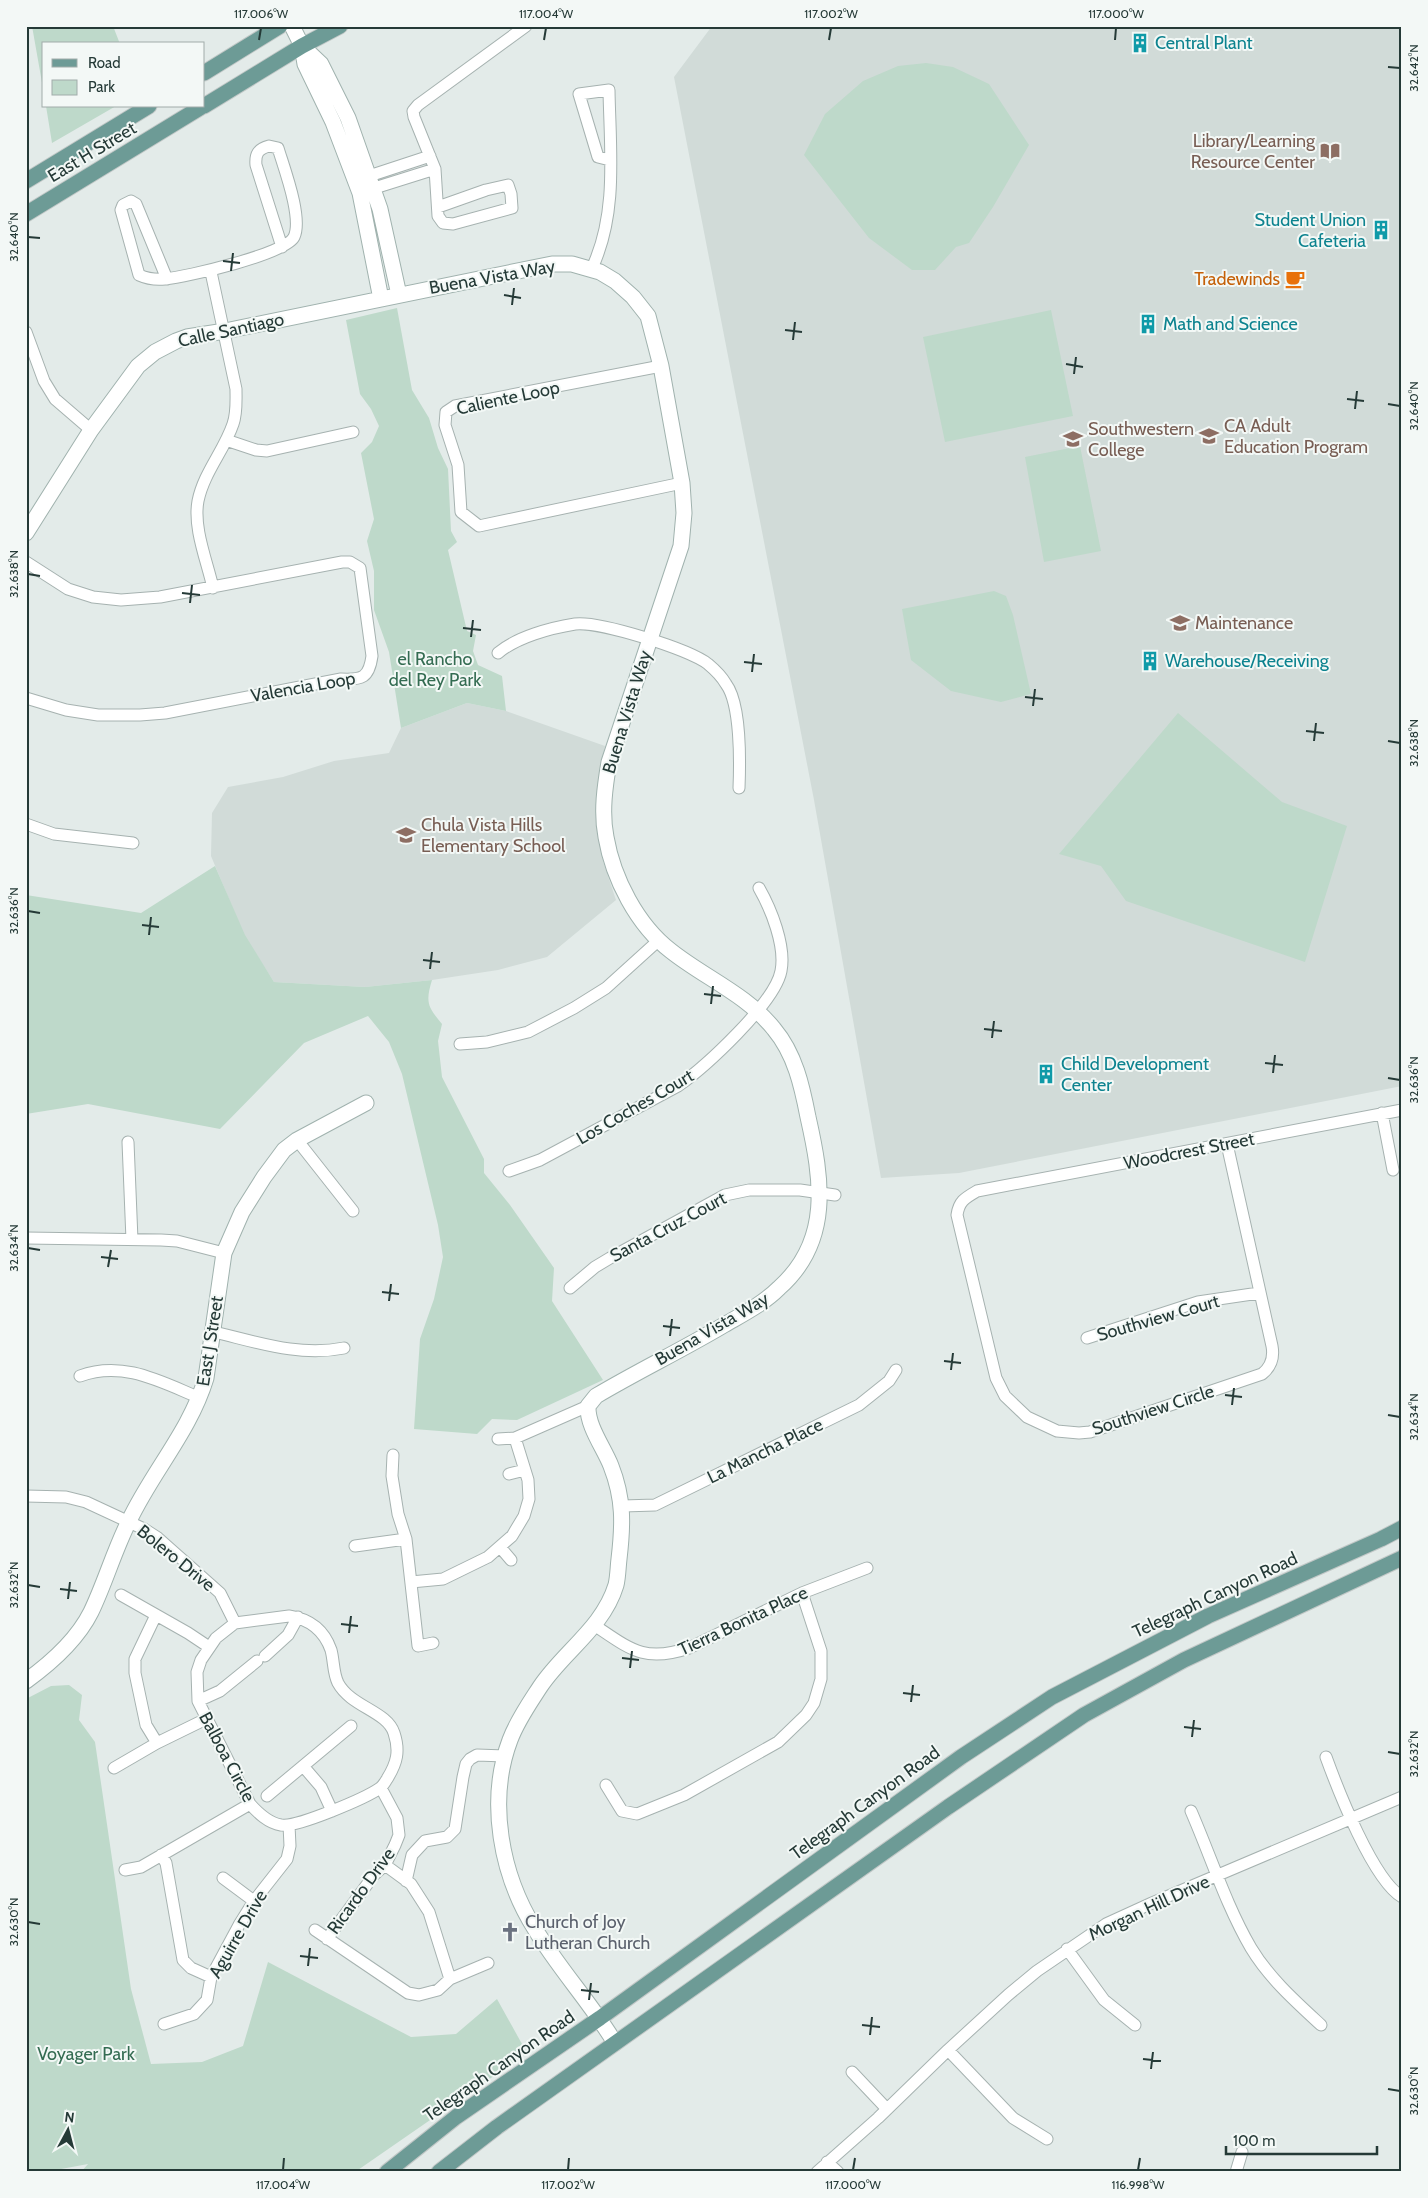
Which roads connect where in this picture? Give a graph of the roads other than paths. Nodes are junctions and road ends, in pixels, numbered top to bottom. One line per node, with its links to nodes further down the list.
1 (280, 26): 6 (main road)
2 (292, 26): 5 (street)
3 (340, 26): 5 (main road, East H Street)
4 (526, 26): 10 (street)
5 (302, 46): 7 (main road, East H Street); 14 (street)
6 (205, 72)
7 (205, 105)
8 (146, 108): 13 (main road, East H Street)
9 (201, 108): 16 (main road, East H Street)
10 (430, 156): 12 (street); 14 (street)
11 (610, 160): 11 (street); 18 (street)
12 (435, 169): 14 (street); 15 (street)
13 (26, 181)
14 (364, 184): 21 (street); 22 (street)
15 (438, 207): 15 (street)
16 (26, 214)
17 (282, 247): 17 (street); 19 (street)
18 (592, 268): 21 (street, Buena Vista Way); 25 (street, Buena Vista Way)
19 (211, 272): 20 (street); 23 (street)
20 (168, 279): 20 (street)
21 (399, 294): 22 (street, Buena Vista Way)
22 (381, 299): 23 (street, Calle Santiago)
23 (225, 331): 26 (street, Calle Santiago); 28 (street)
24 (26, 332): 26 (street)
25 (661, 366): 29 (street, Buena Vista Way); 29 (street, Caliente Loop)
26 (91, 430): 30 (street, Calle Santiago)
27 (353, 432): 28 (street)
28 (226, 440): 32 (street)
29 (682, 482): 33 (street, Buena Vista Way)
30 (26, 533)
31 (26, 562): 32 (street, Valencia Loop)
32 (213, 588): 35 (street, Valencia Loop)
33 (648, 640): 34 (street); 36 (street); 40 (street, Buena Vista Way)
34 (498, 653)
35 (27, 701)
36 (739, 788)
37 (26, 824): 38 (street)
38 (133, 843)
39 (759, 888): 41 (street, Los Coches Court)
40 (659, 940): 41 (street, Buena Vista Way); 42 (street)
41 (756, 1011): 50 (street, Los Coches Court); 52 (street, Buena Vista Way)
42 (460, 1044)
43 (366, 1103): 46 (street, East J Street)
44 (1402, 1110): 45 (street, Woodcrest Street)
45 (1382, 1114): 48 (street, Woodcrest Street); 49 (street)
46 (297, 1140): 53 (street); 56 (street, East J Street)
47 (128, 1142): 55 (street)
48 (1227, 1144): 51 (street, Woodcrest Street); 58 (street, Southview Circle)
49 (1393, 1170)
50 (509, 1171)
51 (977, 1191): 58 (street, Southview Circle)
52 (828, 1194): 57 (street, Santa Cruz Court); 65 (street, Buena Vista Way)
53 (353, 1211)
54 (26, 1238): 55 (street)
55 (132, 1240): 56 (street)
56 (224, 1253): 59 (street, East J Street)
57 (570, 1288)
58 (1259, 1293): 60 (street, Southview Court)
59 (214, 1332): 61 (street); 64 (street, East J Street)
60 (1087, 1338)
61 (344, 1348)
62 (896, 1370): 72 (street, La Mancha Place)
63 (80, 1376): 64 (street)
64 (200, 1398): 73 (street, East J Street)
65 (588, 1406): 66 (street); 72 (street)
66 (516, 1438): 67 (street); 69 (street)
67 (498, 1439)
68 (394, 1455): 75 (street)
69 (524, 1470): 70 (street); 77 (street)
70 (509, 1474)
71 (26, 1496): 73 (street, Bolero Drive)
72 (623, 1506): 87 (street)
73 (129, 1520): 86 (street, Bolero Drive); 90 (street, East J Street)
74 (1402, 1528): 122 (main road, Telegraph Canyon Road)
75 (406, 1538): 76 (street); 81 (street)
76 (355, 1546)
77 (500, 1547): 79 (street); 81 (street)
78 (1402, 1558): 126 (main road)
79 (511, 1560)
80 (867, 1568): 82 (street, Tierra Bonita Place)
81 (411, 1582): 88 (street)
82 (802, 1593): 87 (street, Tierra Bonita Place); 99 (street)
83 (121, 1595): 84 (street)
84 (156, 1615): 89 (street); 94 (street)
85 (298, 1617): 86 (street); 91 (street); 100 (street)
86 (235, 1623): 89 (street, Balboa Circle)
87 (594, 1625): 95 (street)
88 (432, 1643)
89 (209, 1648): 91 (street, Balboa Circle)
90 (26, 1680)
91 (198, 1701): 92 (street, Balboa Circle)
92 (206, 1719): 94 (street); 103 (street, Balboa Circle)
93 (351, 1726): 97 (street)
94 (157, 1743): 98 (street)
95 (505, 1756): 113 (street); 122 (street)
96 (1326, 1757): 106 (street)
97 (303, 1766): 101 (street); 104 (street)
98 (114, 1768)
99 (606, 1785)
100 (381, 1788): 104 (street); 109 (street, Ricardo Drive)
101 (267, 1796)
102 (1402, 1797): 106 (street, Morgan Hill Drive)
103 (250, 1804): 107 (street, Balboa Circle); 108 (street)
104 (332, 1811): 107 (street)
105 (1191, 1811): 111 (street)
106 (1351, 1818): 111 (street, Morgan Hill Drive); 114 (street)
107 (288, 1825): 115 (street, Aguirre Drive)
108 (161, 1855): 110 (street); 120 (street)
109 (385, 1865): 113 (street); 117 (street, Ricardo Drive)
110 (125, 1870)
111 (1216, 1876): 118 (street, Morgan Hill Drive); 125 (street)
112 (223, 1878): 115 (street)
113 (406, 1881): 121 (street)
114 (1402, 1897)
115 (254, 1901): 120 (street, Aguirre Drive)
116 (314, 1930): 117 (street)
117 (326, 1940): 121 (street)
118 (1068, 1949): 124 (street); 127 (street, Morgan Hill Drive)
119 (488, 1963): 121 (street)
120 (211, 1977): 123 (street, Aguirre Drive)
121 (450, 1979)
122 (600, 2018): 126 (street); 133 (main road, Telegraph Canyon Road)
123 (164, 2024)
124 (1135, 2025)
125 (1320, 2025)
126 (615, 2043): 134 (main road)
127 (948, 2050): 129 (street, Morgan Hill Drive); 130 (street)
128 (852, 2072): 129 (street)
129 (886, 2108): 132 (street, Morgan Hill Drive)
130 (1047, 2139)
131 (1242, 2152): 137 (street)
132 (827, 2162): 135 (street, Morgan Hill Drive); 136 (street)
133 (387, 2172)
134 (439, 2172)
135 (817, 2172)
136 (838, 2172)
137 (1236, 2172)

